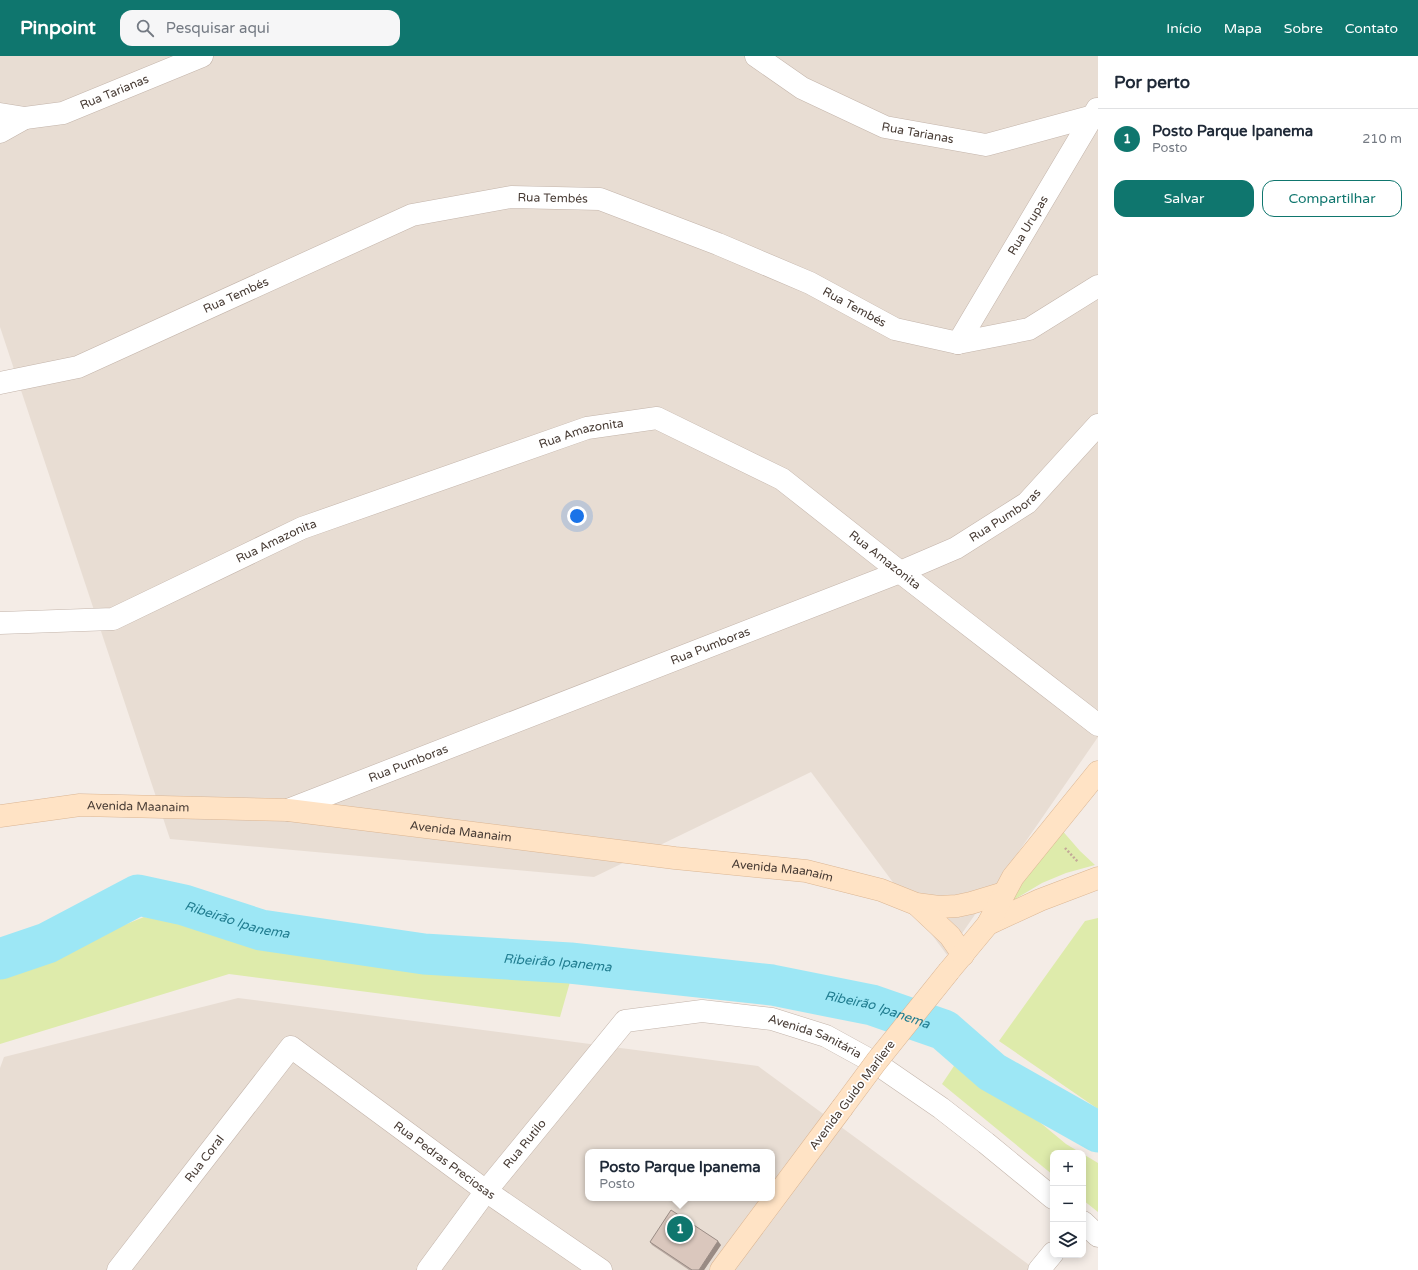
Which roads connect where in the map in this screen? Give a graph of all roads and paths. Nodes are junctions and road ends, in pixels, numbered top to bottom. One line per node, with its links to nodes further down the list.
1 (202, 56): 5 (street, Rua Tarianas)
2 (756, 56): 3 (street, Rua Tarianas)
3 (1096, 112): 8 (street, Rua Urupas)
4 (0, 114): 5 (street, Rua Tarianas)
5 (25, 118): 6 (street, Rua Tarianas)
6 (0, 132)
7 (1098, 286): 8 (street, Rua Tembés)
8 (958, 343): 9 (street, Rua Tembés)
9 (0, 383)
10 (1098, 426): 11 (street, Rua Pumboras)
11 (900, 572): 12 (street, Rua Amazonita); 13 (street, Rua Amazonita); 15 (street, Rua Pumboras)
12 (0, 623)
13 (1098, 726)
14 (1098, 772): 17 (main road, Avenida Guido Marliere)
15 (288, 810): 16 (main road, Avenida Maanaim); 20 (main road, Avenida Maanaim)
16 (0, 816)
17 (1048, 832): 18 (path); 19 (main road, Avenida Guido Marliere)
18 (1095, 879): 21 (main road, Avenida Guido Marliere)
19 (1004, 893): 20 (main road, Avenida Maanaim); 21 (main road, Avenida Guido Marliere)
20 (916, 904): 22 (main road, Avenida Maanaim)
21 (988, 924): 22 (main road, Avenida Guido Marliere)
22 (963, 955): 27 (main road, Avenida Guido Marliere, bridge)
23 (625, 1021): 25 (street, Rua Rutilo); 26 (street, Avenida Sanitária)
24 (291, 1047): 25 (street, Rua Pedras Preciosas); 33 (street, Rua Coral)
25 (486, 1191): 34 (street, Rua Rutilo); 35 (street, Rua Pedras Preciosas)
26 (1050, 1196)
27 (775, 1197)
28 (772, 1201): 31 (main road, Avenida Guido Marliere, bridge)
29 (1086, 1225): 30 (street)
30 (1098, 1236)
31 (742, 1241): 36 (main road, Avenida Guido Marliere); 37 (main road)
32 (1050, 1257): 38 (street)
33 (118, 1270)
34 (428, 1270)
35 (601, 1270)
36 (720, 1270)
37 (738, 1270)
38 (1039, 1270)

